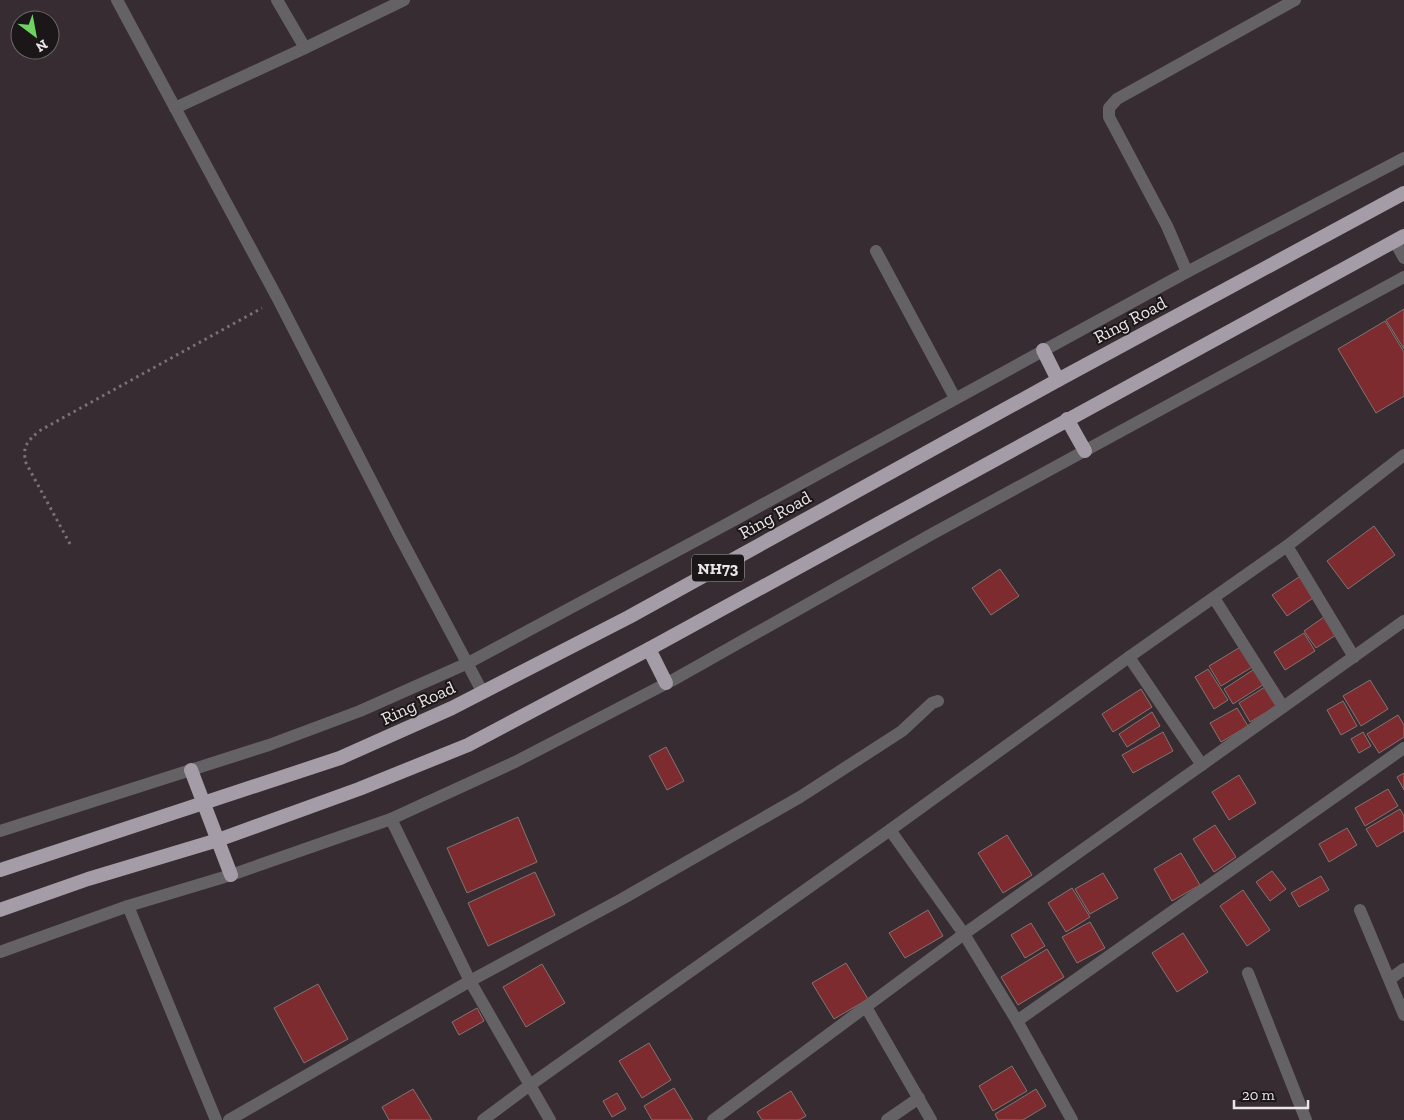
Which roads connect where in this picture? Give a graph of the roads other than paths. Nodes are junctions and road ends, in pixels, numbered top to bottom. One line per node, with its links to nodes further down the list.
1 (117, 0): 6 (street)
2 (277, 0): 5 (street)
3 (404, 0): 5 (street)
4 (1295, 0): 12 (street)
5 (306, 48): 6 (street)
6 (175, 108): 26 (street)
7 (1404, 158): 12 (street)
8 (1404, 193): 15 (highway, Ring Road / NH73)
9 (1399, 239): 11 (street); 17 (highway, NH73)
10 (876, 252): 16 (street)
11 (1404, 258)
12 (1187, 272): 14 (street)
13 (1404, 277): 18 (street)
14 (1043, 350): 15 (highway); 16 (street)
15 (1058, 380): 28 (highway, Ring Road / NH73)
16 (955, 398): 26 (street)
17 (1067, 419): 18 (highway); 23 (highway, NH73)
18 (1085, 450): 27 (street)
19 (1404, 455): 20 (street)
20 (1288, 546): 21 (street); 25 (street)
21 (1214, 598): 24 (street); 30 (street)
22 (1404, 621): 25 (street)
23 (649, 649): 27 (highway); 38 (highway, NH73)
24 (1129, 657): 32 (street); 36 (street)
25 (1354, 657): 30 (street)
26 (468, 663): 28 (street); 33 (street)
27 (666, 684): 35 (street)
28 (483, 693): 34 (highway, Ring Road / NH73)
29 (938, 701): 49 (street)
30 (1283, 707): 32 (street)
31 (1404, 748): 52 (street)
32 (1202, 765): 44 (street)
33 (191, 770): 34 (highway); 37 (street)
34 (204, 804): 38 (highway); 39 (highway, Ring Road / NH73)
35 (391, 819): 40 (street); 49 (street)
36 (890, 830): 44 (street); 53 (street)
37 (0, 831)
38 (218, 840): 40 (highway); 42 (highway, NH73)
39 (0, 870)
40 (231, 875): 41 (street)
41 (128, 906): 45 (street); 55 (street)
42 (0, 910)
43 (1360, 910): 48 (street)
44 (964, 934): 50 (street); 52 (street)
45 (0, 952)
46 (1404, 969): 48 (street)
47 (1248, 973): 63 (street)
48 (1390, 978): 51 (street)
49 (470, 981): 53 (street); 56 (street)
50 (866, 1007): 54 (street); 59 (street)
51 (1404, 1015)
52 (1017, 1020): 62 (street)
53 (530, 1085): 57 (street); 58 (street)
54 (919, 1098): 60 (street); 61 (street)
55 (216, 1120)
56 (229, 1120)
57 (483, 1120)
58 (550, 1120)
59 (713, 1120)
60 (887, 1120)
61 (931, 1120)
62 (1072, 1120)
63 (1306, 1120)

